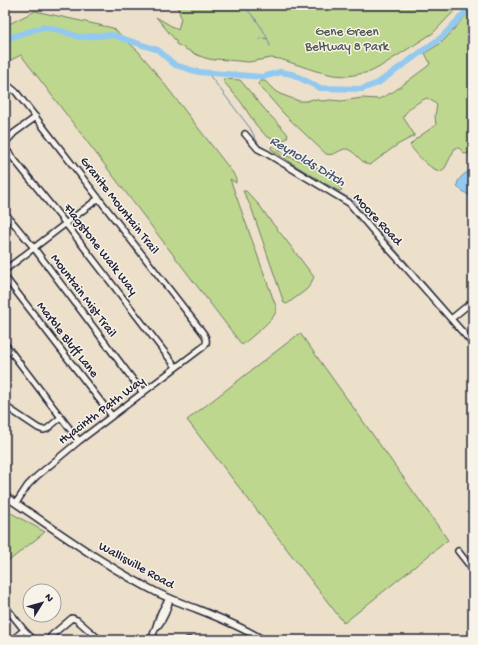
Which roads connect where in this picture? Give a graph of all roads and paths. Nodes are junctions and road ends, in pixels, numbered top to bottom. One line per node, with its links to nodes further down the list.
1 (8, 88): 2 (street, Granite Mountain Trail)
2 (36, 117): 4 (street); 6 (street, Granite Mountain Trail)
3 (245, 134): 13 (street, Moore Road)
4 (5, 143)
5 (5, 148): 8 (street, Flagstone Walk Way)
6 (99, 198): 8 (street); 14 (street, Granite Mountain Trail)
7 (5, 213): 9 (street, Mountain Mist Trail)
8 (66, 224): 9 (street); 17 (street, Flagstone Walk Way)
9 (34, 248): 10 (street); 18 (street, Mountain Mist Trail)
10 (5, 270)
11 (5, 277): 20 (street, Marble Bluff Lane)
12 (473, 301): 13 (street)
13 (451, 319): 16 (street, Moore Road)
14 (207, 341): 17 (street, Hyacinth Path Way)
15 (5, 344): 21 (street)
16 (473, 344)
17 (176, 367): 18 (street, Hyacinth Path Way)
18 (143, 393): 20 (street, Hyacinth Path Way)
19 (5, 406): 21 (street)
20 (112, 416): 22 (street, Hyacinth Path Way)
21 (60, 418): 22 (street)
22 (79, 441): 24 (street, Hyacinth Path Way)
23 (5, 496): 24 (main road, Wallisville Road)
24 (16, 503): 27 (main road, Wallisville Road)
25 (458, 551): 26 (street)
26 (473, 570)
27 (170, 598): 34 (street); 35 (main road, Wallisville Road)
28 (5, 606): 29 (street)
29 (24, 630): 30 (street); 31 (street)
30 (12, 640)
31 (34, 640)
32 (48, 640): 33 (street)
33 (100, 640)
34 (151, 640)
35 (263, 640)

